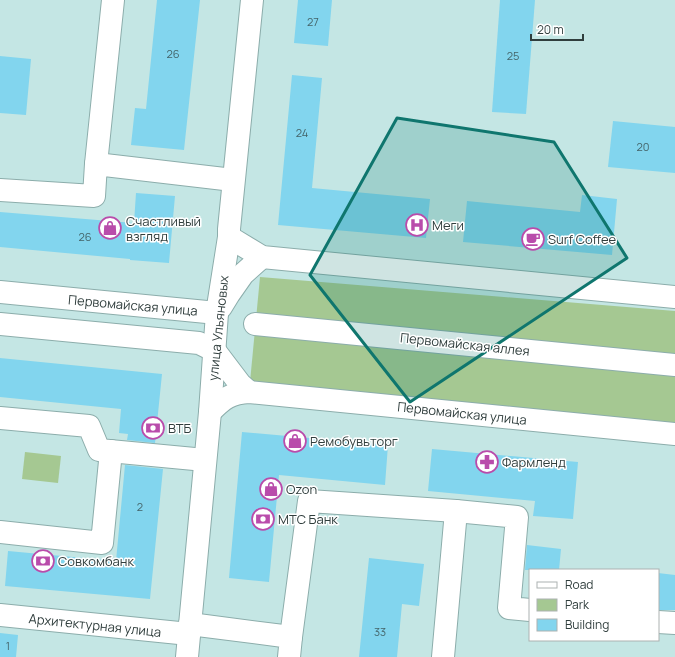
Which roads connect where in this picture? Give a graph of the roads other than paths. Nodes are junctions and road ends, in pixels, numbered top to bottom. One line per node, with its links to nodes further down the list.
1 (113, 0): 3 (main road)
2 (252, 0): 4 (main road, улица Ульяновых)
3 (96, 164): 4 (main road); 5 (main road)
4 (233, 180): 6 (main road, улица Ульяновых)
5 (0, 190)
6 (229, 237): 7 (main road); 10 (main road, улица Ульяновых)
7 (262, 257): 9 (main road); 10 (main road)
8 (0, 292): 10 (main road, Первомайская улица)
9 (675, 298)
10 (217, 313): 13 (main road, улица Ульяновых)
11 (0, 324): 13 (main road)
12 (255, 324): 14 (main road, Первомайская аллея)
13 (215, 351): 15 (main road); 16 (main road, улица Ульяновых)
14 (675, 365)
15 (249, 392): 16 (main road, Первомайская улица); 18 (main road, Первомайская улица)
16 (210, 412): 20 (main road, улица Ульяновых)
17 (0, 418): 19 (main road)
18 (675, 434)
19 (111, 451): 20 (main road); 22 (main road)
20 (205, 460): 27 (main road, улица Ульяновых)
21 (456, 511): 23 (main road); 28 (main road); 30 (main road)
22 (0, 532)
23 (529, 610)
24 (0, 615): 27 (main road, Архитектурная улица)
25 (659, 622): 26 (main road)
26 (675, 623)
27 (190, 629): 28 (main road, Архитектурная улица); 29 (main road, улица Ульяновых)
28 (290, 647)
29 (187, 657)
30 (443, 657)

